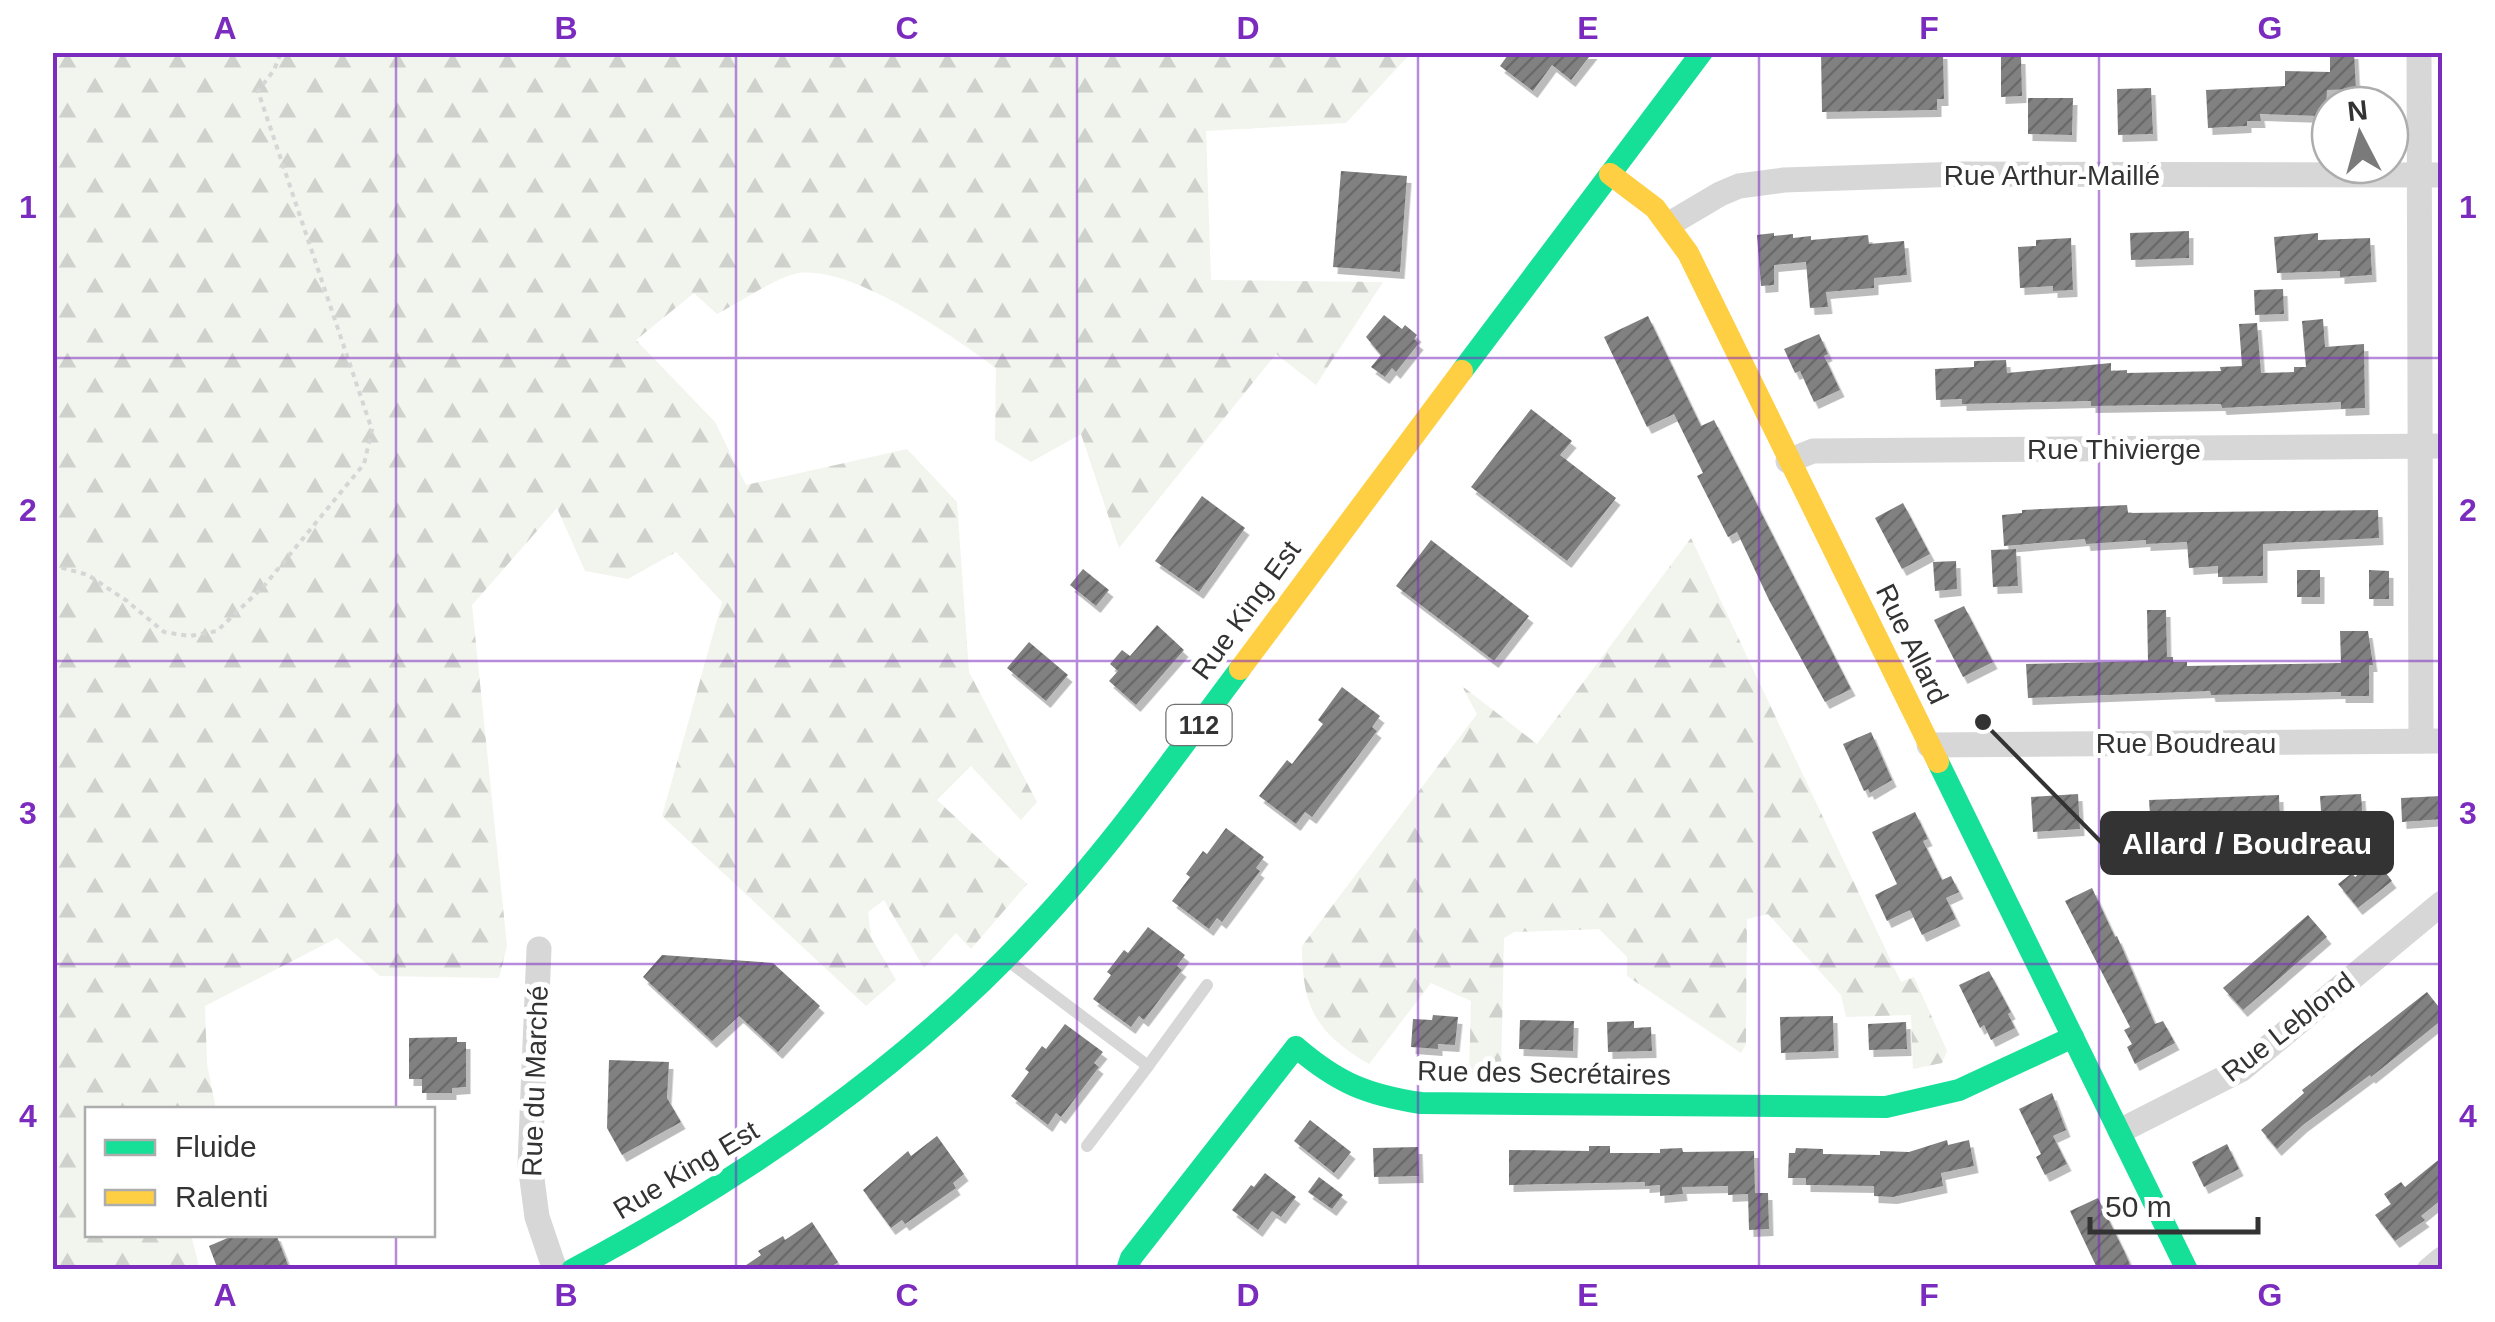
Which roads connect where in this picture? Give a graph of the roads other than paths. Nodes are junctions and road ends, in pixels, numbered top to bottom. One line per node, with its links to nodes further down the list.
1 (1702, 52): 3 (street, Rue King Est / 112)
2 (2419, 52): 4 (street)
3 (1610, 174): 5 (street, Rue Allard); 12 (street, Rue King Est / 112)
4 (2431, 176): 5 (street, Rue Arthur-Maillé); 6 (street)
5 (1671, 223): 7 (street, Rue Allard)
6 (2431, 447): 7 (street, Rue Thivierge); 8 (street)
7 (1788, 461): 9 (street, Rue Allard)
8 (2432, 741): 9 (street, Rue Boudreau)
9 (1929, 745): 14 (street, Rue Allard)
10 (2442, 903): 16 (street, Rue Leblond)
11 (539, 949): 19 (street, Rue du Marché)
12 (1005, 958): 15 (lane); 20 (street, Rue King Est / 112)
13 (1207, 985): 15 (lane)
14 (2073, 1037): 16 (street, Rue Allard); 21 (street, Rue des Secrétaires)
15 (1148, 1066): 17 (lane)
16 (2120, 1131): 22 (street, Rue Allard)
17 (1086, 1146)
18 (2442, 1259): 23 (street)
19 (554, 1270)
20 (572, 1270)
21 (1128, 1270)
22 (2188, 1270)
23 (2429, 1270)

